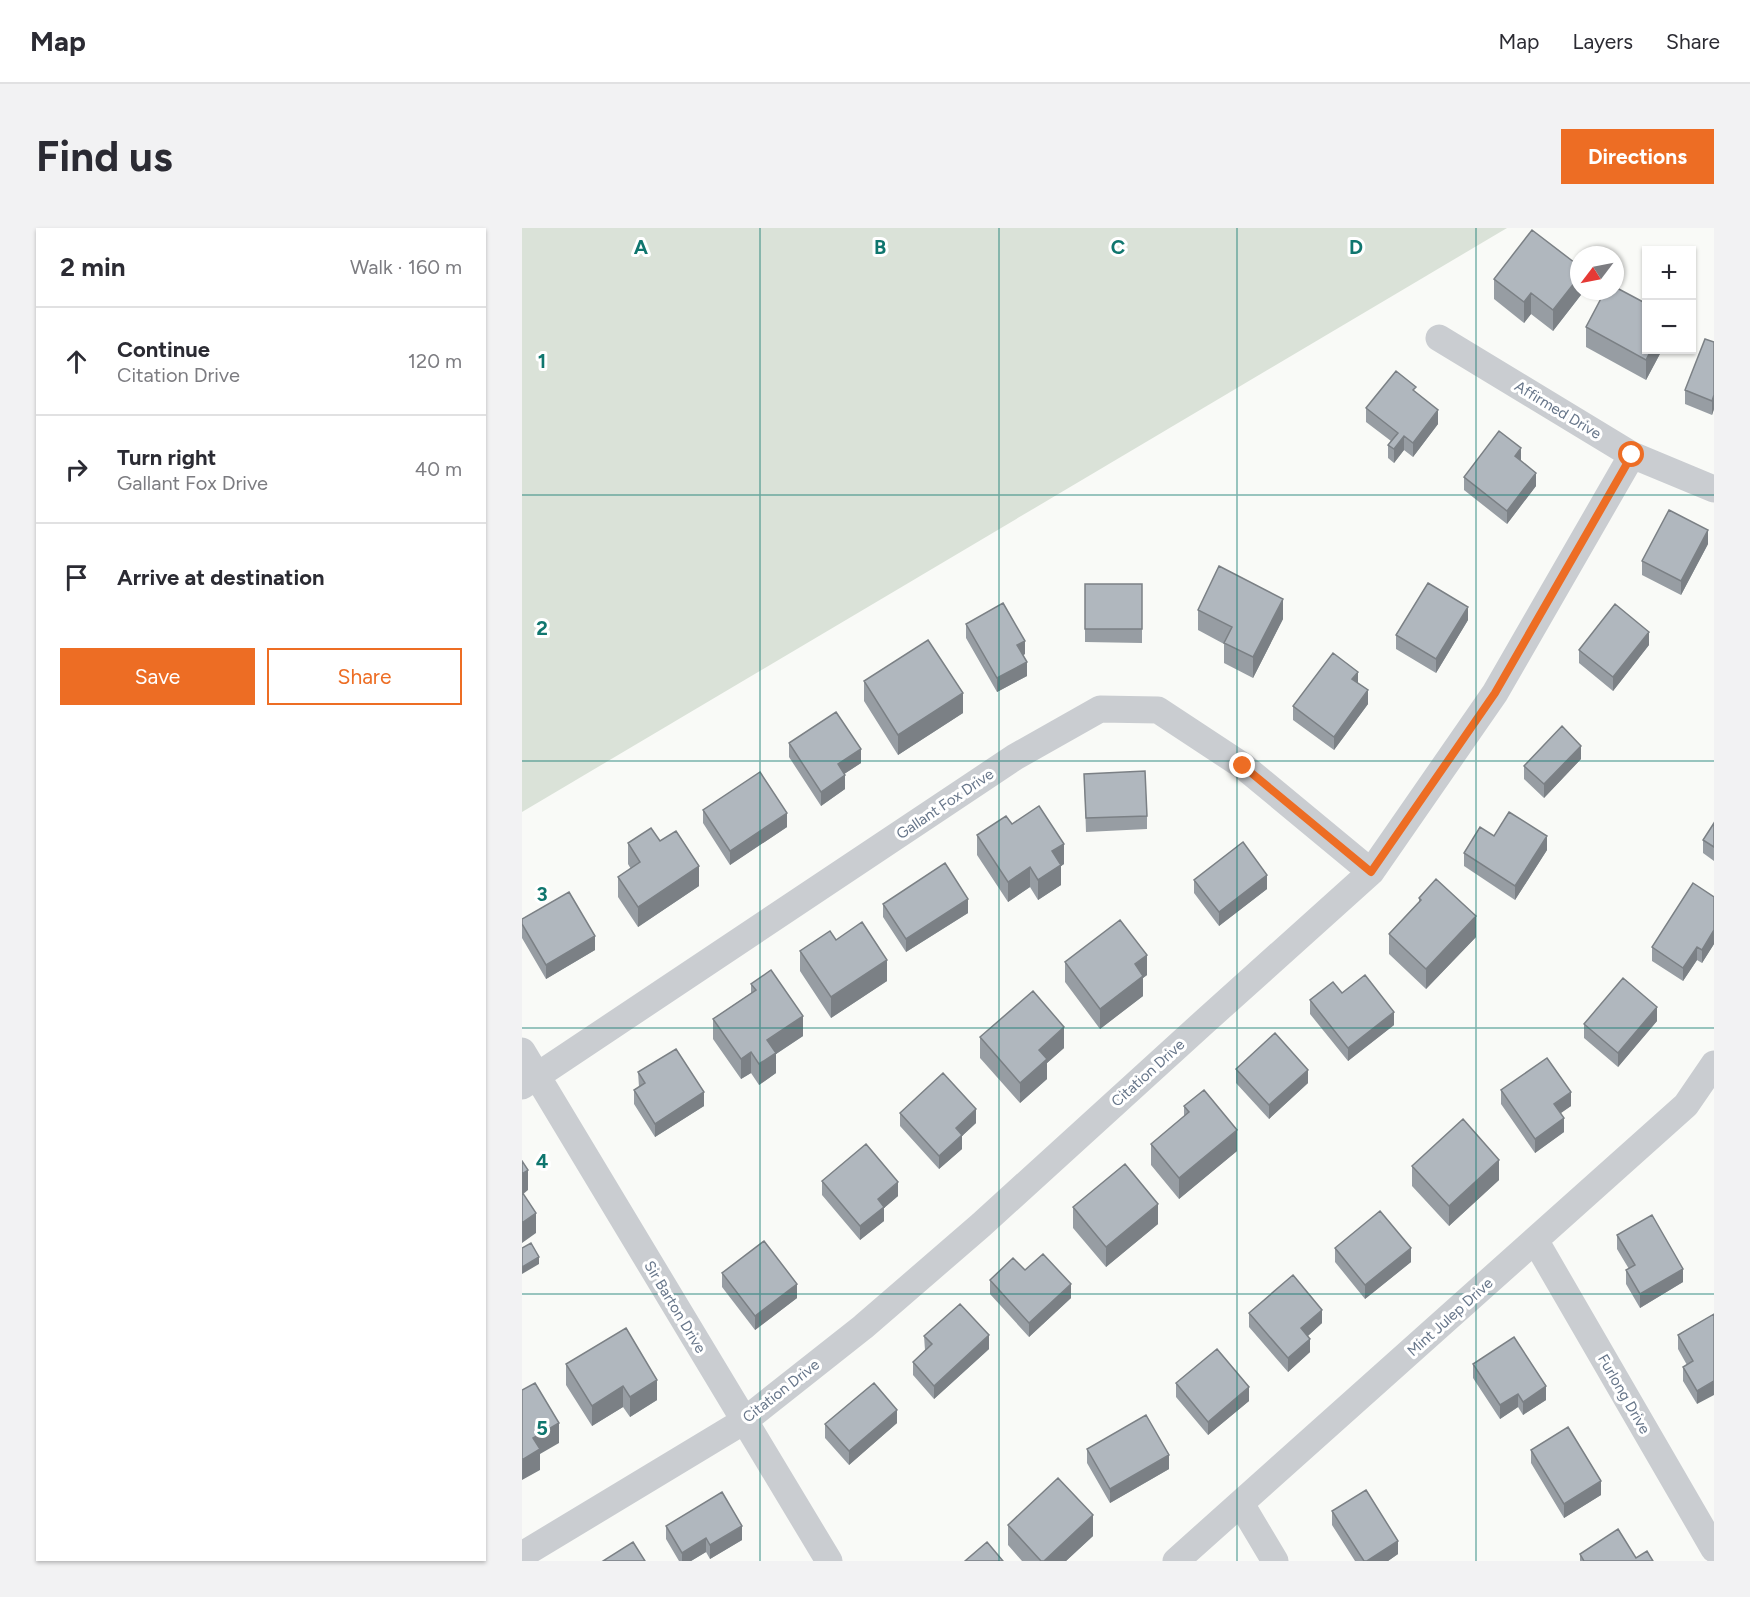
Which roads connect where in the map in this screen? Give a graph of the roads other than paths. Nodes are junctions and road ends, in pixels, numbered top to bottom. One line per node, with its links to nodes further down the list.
1 (1439, 338): 2 (street, Affirmed Drive)
2 (1632, 455): 3 (street, Affirmed Drive); 4 (street, Citation Drive)
3 (1714, 489)
4 (1371, 872): 7 (street, Gallant Fox Drive); 9 (street, Citation Drive)
5 (522, 1051): 7 (street, Sir Barton Drive)
6 (1714, 1064): 8 (street, Mint Julep Drive)
7 (529, 1081): 9 (street, Sir Barton Drive)
8 (1534, 1240): 10 (street, Mint Julep Drive); 11 (street, Furlong Drive)
9 (744, 1421): 12 (street, Citation Drive); 13 (street, Sir Barton Drive)
10 (1241, 1504): 14 (street, Mint Julep Drive); 15 (street)
11 (1714, 1548)
12 (522, 1555)
13 (829, 1561)
14 (1176, 1561)
15 (1275, 1561)

